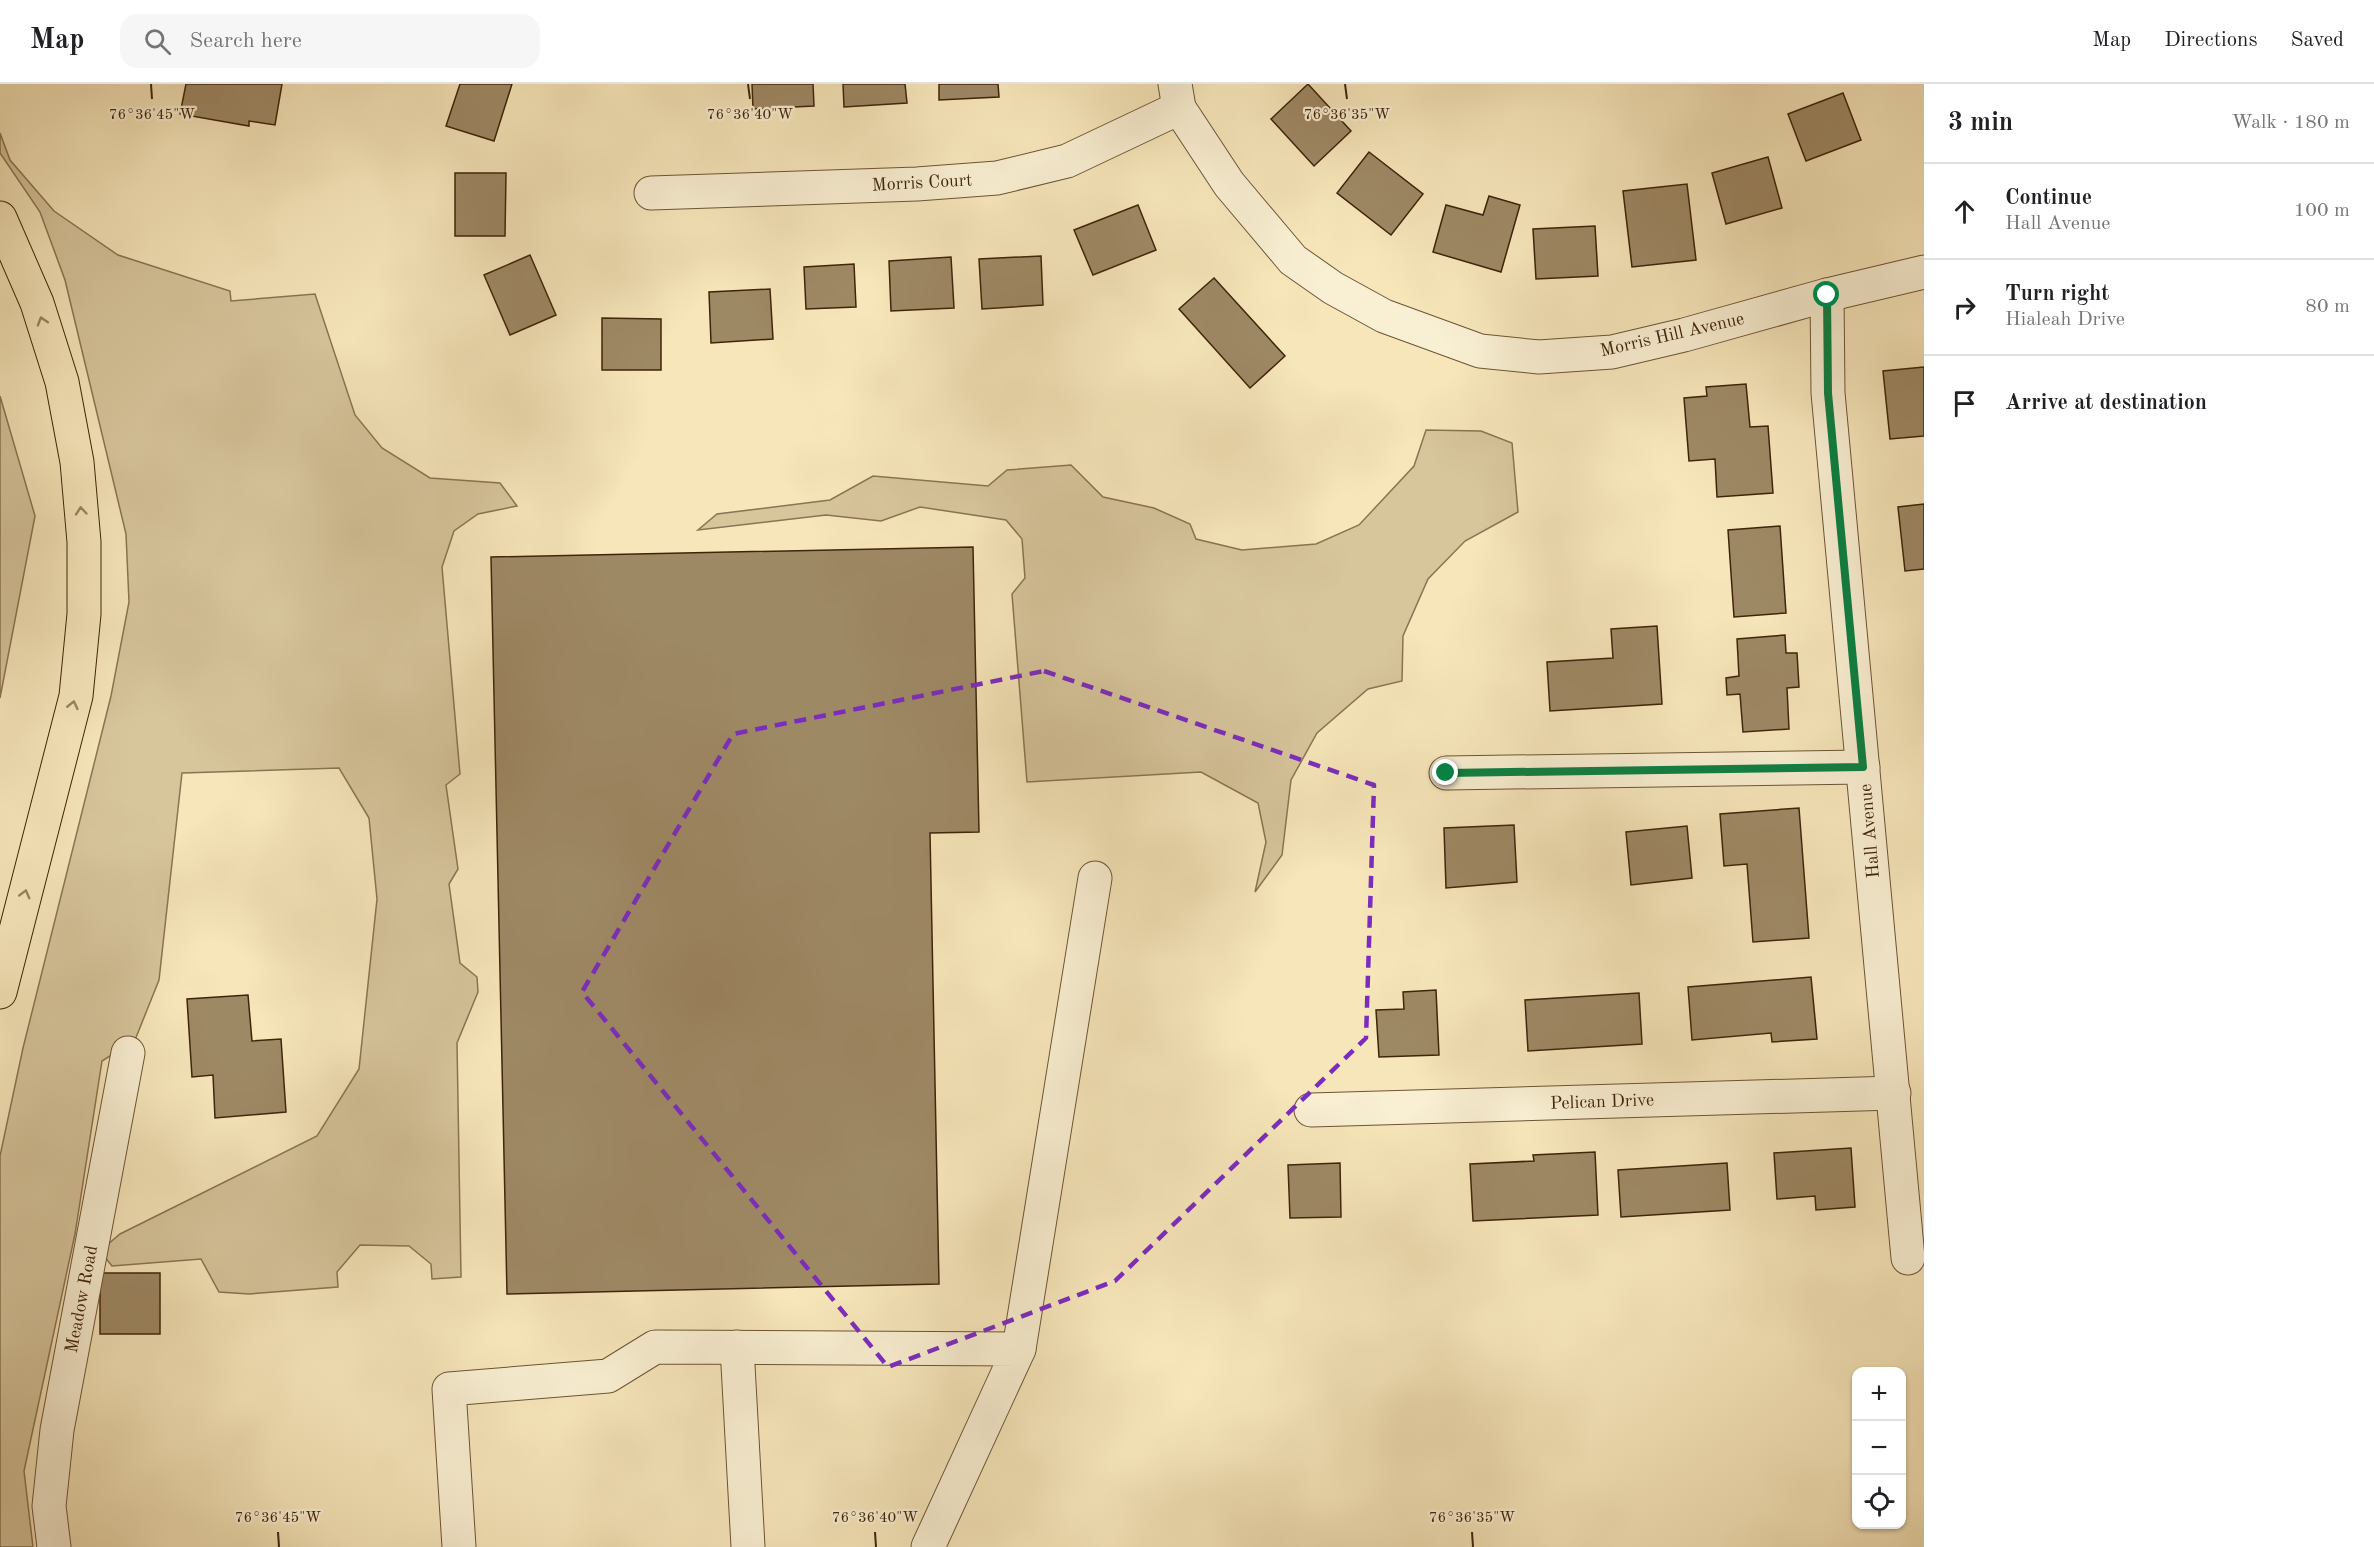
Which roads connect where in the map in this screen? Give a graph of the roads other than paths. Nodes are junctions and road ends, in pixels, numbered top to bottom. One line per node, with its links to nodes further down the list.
1 (1177, 96): 2 (street, Morris Court); 5 (street, Morris Hill Avenue)
2 (651, 193)
3 (0, 218): 9 (highway, one-way to 3)
4 (1924, 272): 5 (street, Morris Hill Avenue)
5 (1827, 295): 6 (street, Hall Avenue)
6 (1863, 767): 7 (street); 11 (street, Hall Avenue)
7 (1446, 773)
8 (1095, 878): 15 (street)
9 (0, 992)
10 (128, 1053): 16 (street, Meadow Road)
11 (1894, 1093): 12 (street, Pelican Drive); 13 (street, Hall Avenue)
12 (1311, 1110)
13 (1908, 1258)
14 (737, 1347): 15 (street); 17 (street); 18 (street)
15 (1019, 1349): 19 (street)
16 (54, 1547)
17 (459, 1547)
18 (748, 1547)
19 (927, 1547)

